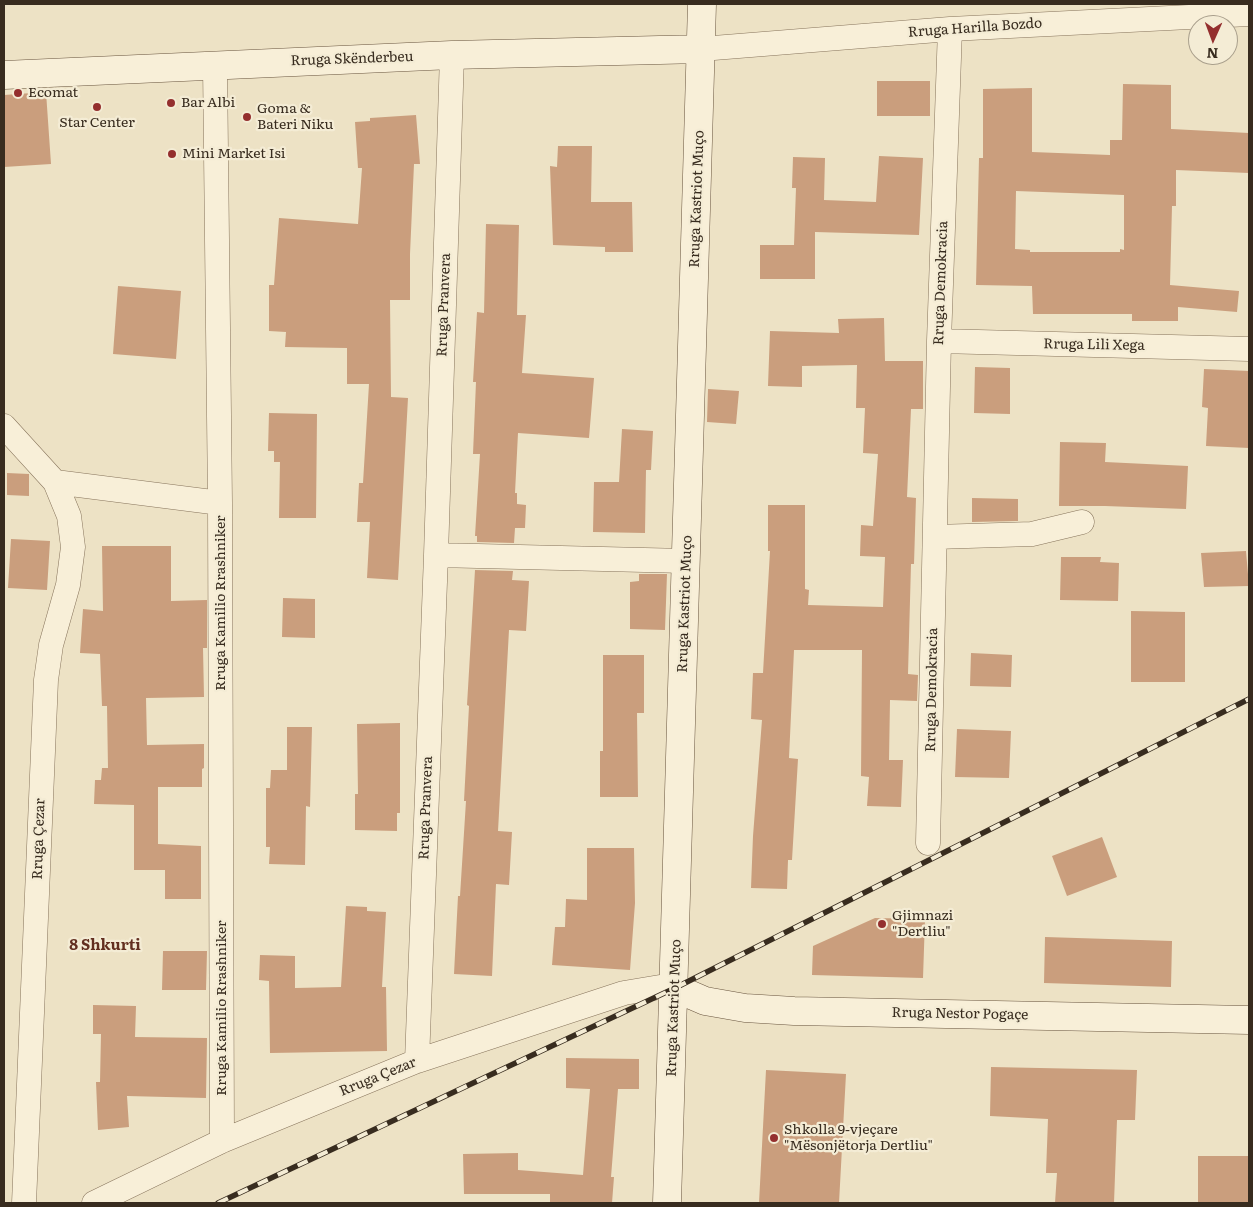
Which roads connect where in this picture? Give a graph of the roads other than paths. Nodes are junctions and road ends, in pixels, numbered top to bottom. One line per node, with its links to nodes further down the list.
1 (702, 4): 4 (street, Rruga Kastriot Muço)
2 (1249, 14): 3 (street, Rruga Harilla Bozdo)
3 (950, 29): 4 (street, Rruga Harilla Bozdo); 8 (street, Rruga Demokracia)
4 (701, 49): 5 (street, Rruga Skënderbeu); 16 (street, Rruga Kastriot Muço)
5 (452, 55): 6 (street, Rruga Skënderbeu); 15 (street, Rruga Pranvera)
6 (215, 65): 7 (street, Rruga Skënderbeu); 12 (street, Rruga Kamilio Rrashniker)
7 (4, 76)
8 (939, 341): 9 (street, Rruga Lili Xega); 14 (street, Rruga Demokracia)
9 (1249, 349)
10 (4, 426): 11 (street, Rruga Çezar)
11 (54, 482): 12 (street); 22 (street, Rruga Çezar)
12 (220, 503): 21 (street, Rruga Kamilio Rrashniker)
13 (1082, 522): 14 (street)
14 (936, 537): 17 (street, Rruga Demokracia)
15 (436, 555): 16 (street); 20 (street, Rruga Pranvera)
16 (686, 561): 18 (street, Rruga Kastriot Muço)
17 (928, 843)
18 (675, 988): 19 (street, Rruga Nestor Pogaçe); 20 (street, Rruga Çezar); 24 (street, Rruga Kastriot Muço)
19 (1249, 1020)
20 (417, 1062): 21 (street, Rruga Çezar)
21 (222, 1141): 23 (street, Rruga Çezar)
22 (24, 1203)
23 (94, 1203)
24 (667, 1203)

